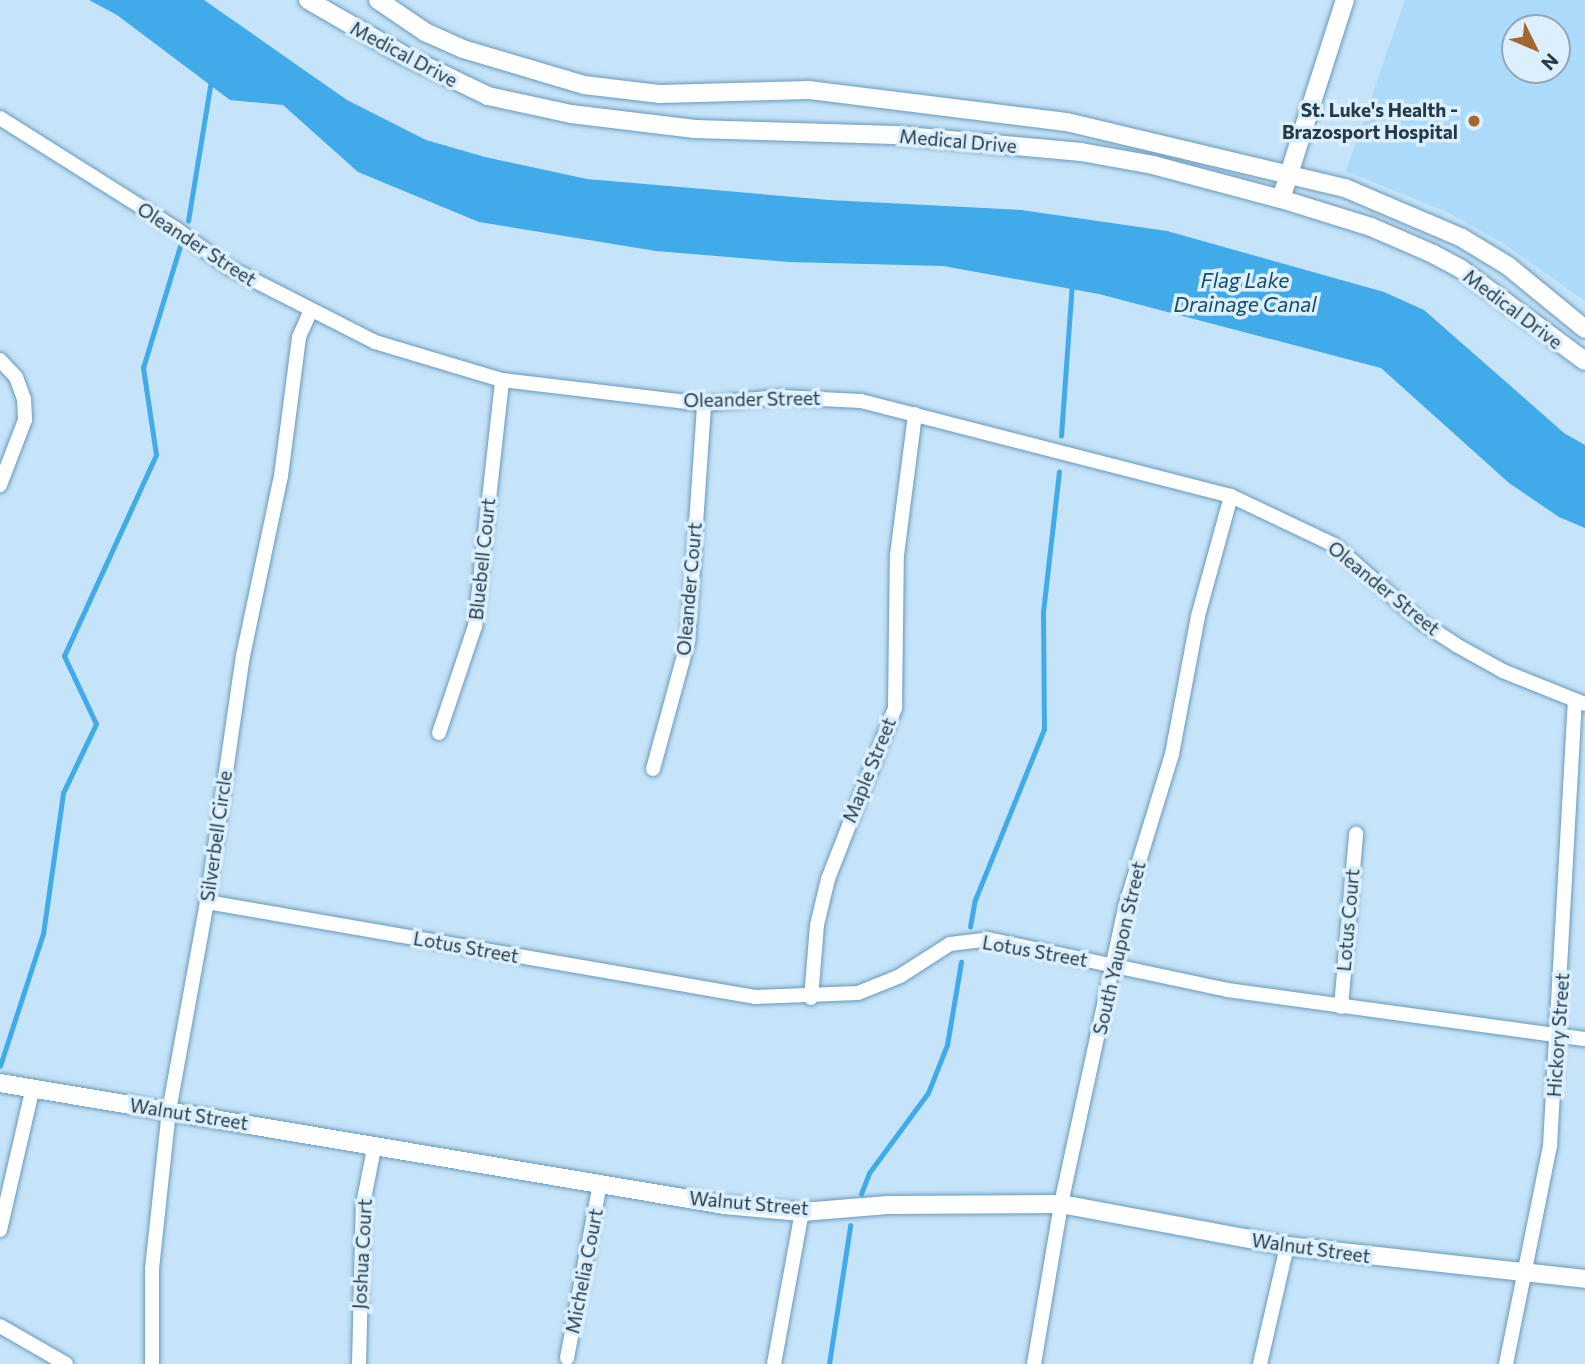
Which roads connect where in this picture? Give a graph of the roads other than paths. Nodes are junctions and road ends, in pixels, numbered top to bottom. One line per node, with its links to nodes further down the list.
1 (309, 0): 6 (street, Medical Drive)
2 (378, 0): 5 (street, Medical Drive)
3 (1345, 0): 5 (street)
4 (0, 118): 7 (street, Oleander Street)
5 (1291, 174): 6 (street); 8 (street, Medical Drive)
6 (1281, 199): 10 (street, Medical Drive)
7 (310, 312): 11 (street, Oleander Street); 20 (street, Silverbell Circle)
8 (1585, 329)
9 (0, 360): 14 (street)
10 (1585, 361)
11 (502, 380): 12 (street, Oleander Street); 17 (street, Bluebell Court)
12 (704, 404): 13 (street, Oleander Street); 18 (street, Oleander Court)
13 (915, 414): 15 (street, Oleander Street); 22 (street, Maple Street)
14 (0, 485)
15 (1231, 496): 16 (street, Oleander Street); 21 (street, South Yaupon Street)
16 (1580, 703): 24 (street, Hickory Street)
17 (439, 733)
18 (653, 769)
19 (1356, 834): 23 (street, Lotus Court)
20 (207, 902): 22 (street, Lotus Street); 28 (street, Silverbell Circle)
21 (1114, 965): 22 (street, Lotus Street); 23 (street, Lotus Street); 31 (street, South Yaupon Street)
22 (811, 998)
23 (1340, 1007): 24 (street, Lotus Street)
24 (1559, 1037): 25 (street, Lotus Street); 35 (street, Hickory Street)
25 (1585, 1039)
26 (0, 1083): 27 (street, Walnut Street)
27 (33, 1087): 28 (street, Walnut Street); 33 (street)
28 (169, 1111): 29 (street, Walnut Street); 40 (street, Silverbell Circle)
29 (375, 1144): 30 (street, Walnut Street); 41 (street, Joshua Court)
30 (600, 1184): 32 (street, Walnut Street); 38 (street, Michelia Court)
31 (1060, 1204): 32 (street, Walnut Street); 34 (street, Walnut Street); 43 (street, South Yaupon Street)
32 (802, 1212): 42 (street)
33 (0, 1230)
34 (1287, 1246): 35 (street, Walnut Street); 44 (street)
35 (1526, 1271): 36 (street, Walnut Street); 45 (street, Hickory Street)
36 (1585, 1279)
37 (0, 1326): 39 (street)
38 (567, 1358)
39 (66, 1364)
40 (152, 1364)
41 (359, 1364)
42 (774, 1364)
43 (1034, 1364)
44 (1260, 1364)
45 (1506, 1364)

